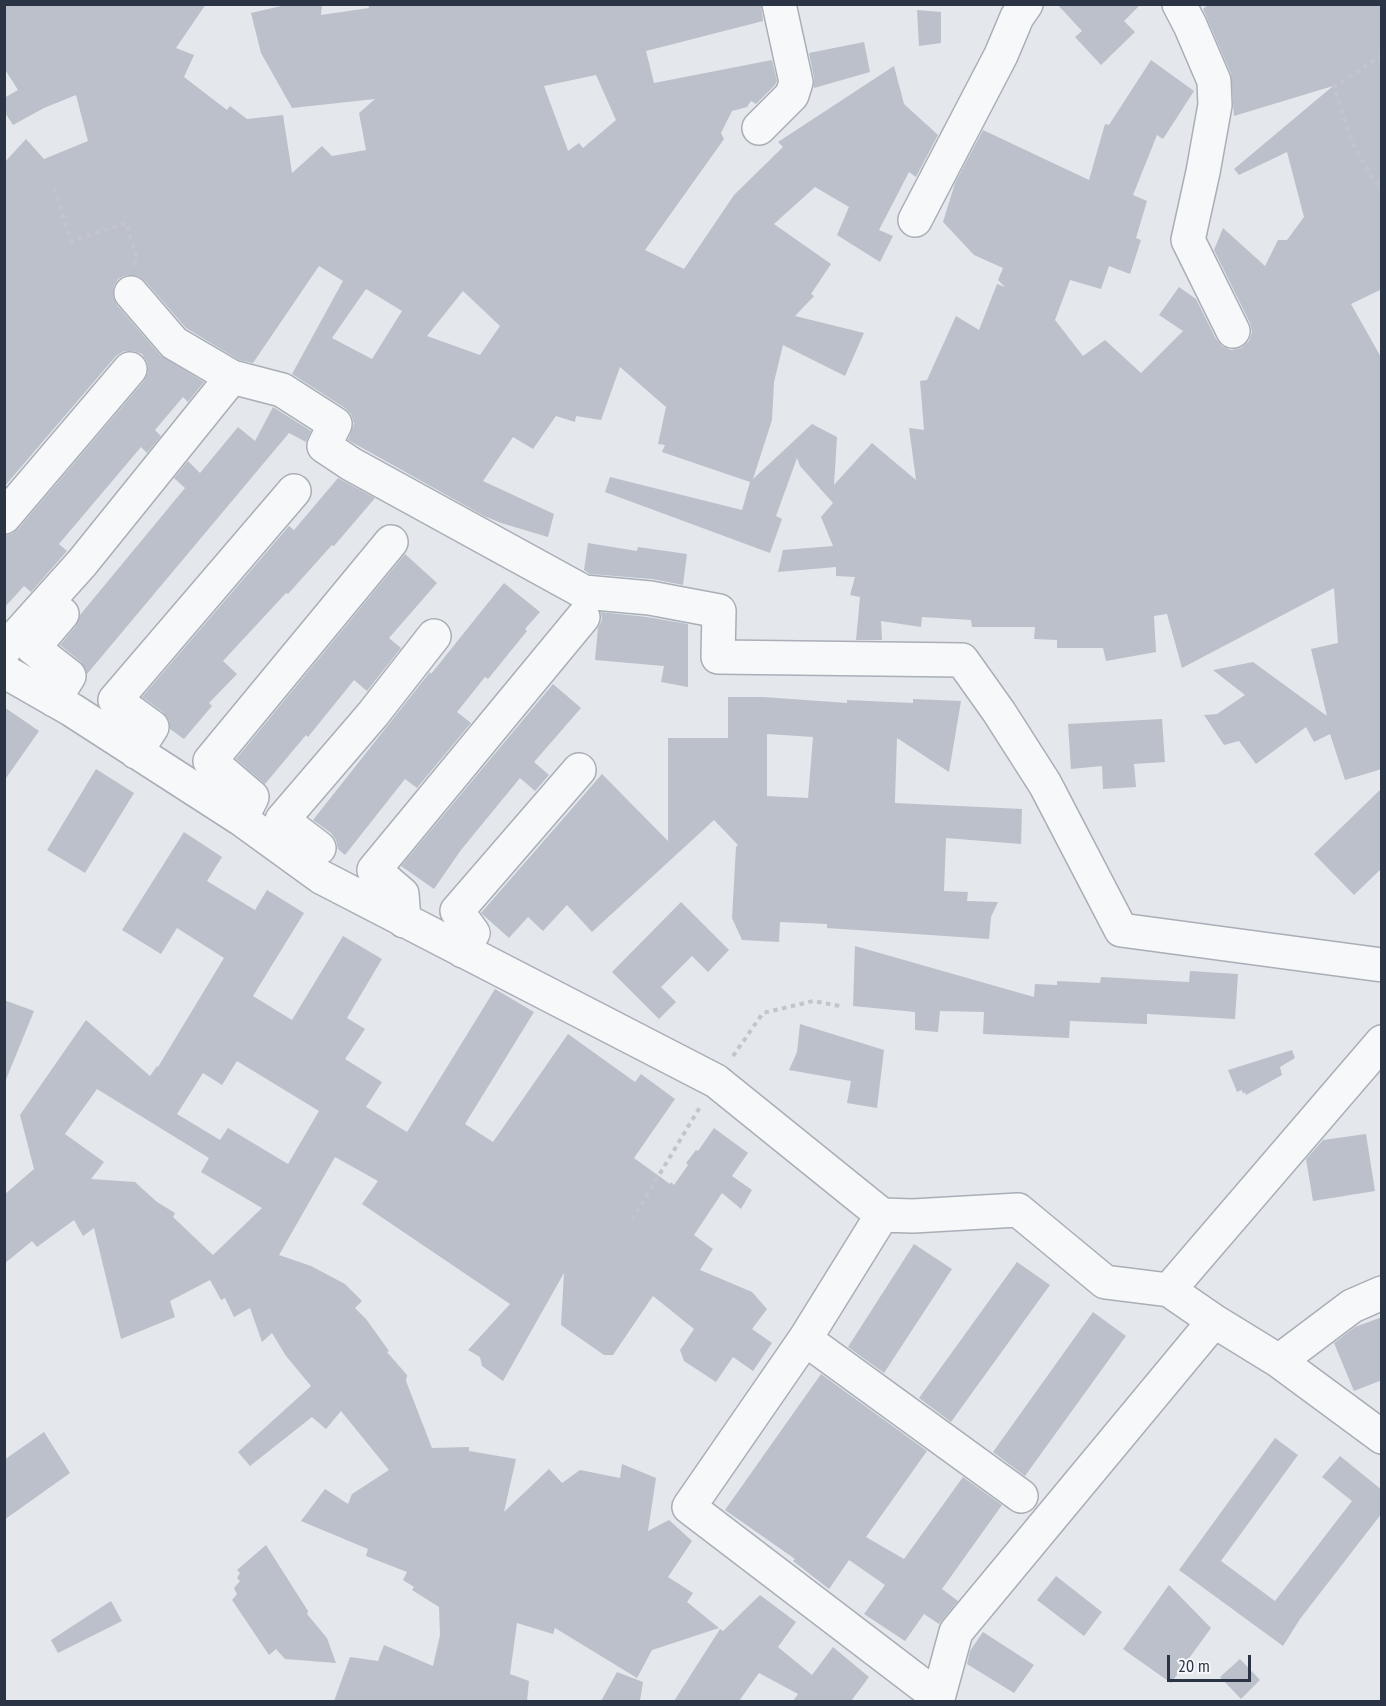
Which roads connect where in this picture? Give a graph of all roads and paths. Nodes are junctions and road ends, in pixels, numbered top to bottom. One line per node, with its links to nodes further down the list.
1 (779, 4): 5 (street)
2 (1026, 4): 8 (street)
3 (1179, 4): 10 (street)
4 (1382, 55): 6 (path)
5 (759, 128)
6 (1382, 187)
7 (54, 188): 9 (path)
8 (915, 220)
9 (131, 293): 12 (street)
10 (1233, 331)
11 (130, 369): 15 (street)
12 (232, 377): 19 (street); 28 (street)
13 (212, 432): 21 (street)
14 (294, 491): 22 (street)
15 (4, 517)
16 (391, 542): 24 (street)
17 (583, 617): 26 (street)
18 (434, 636): 25 (street)
19 (4, 650)
20 (4, 671): 21 (street)
21 (54, 700): 22 (street)
22 (135, 752): 24 (street)
23 (579, 770): 27 (street)
24 (241, 819): 25 (street)
25 (321, 876): 26 (street)
26 (404, 921): 27 (street)
27 (463, 951): 31 (street)
28 (1382, 965)
29 (840, 1006): 31 (path)
30 (1382, 1042): 34 (street)
31 (716, 1081): 32 (street); 33 (path)
32 (882, 1215): 34 (street); 37 (street)
33 (632, 1220)
34 (1169, 1290): 36 (street)
35 (1382, 1293): 38 (street)
36 (1214, 1321): 38 (street); 41 (street)
37 (805, 1339): 40 (street); 41 (street)
38 (1279, 1361): 39 (street)
39 (1382, 1437)
40 (1021, 1496)
41 (925, 1696)

